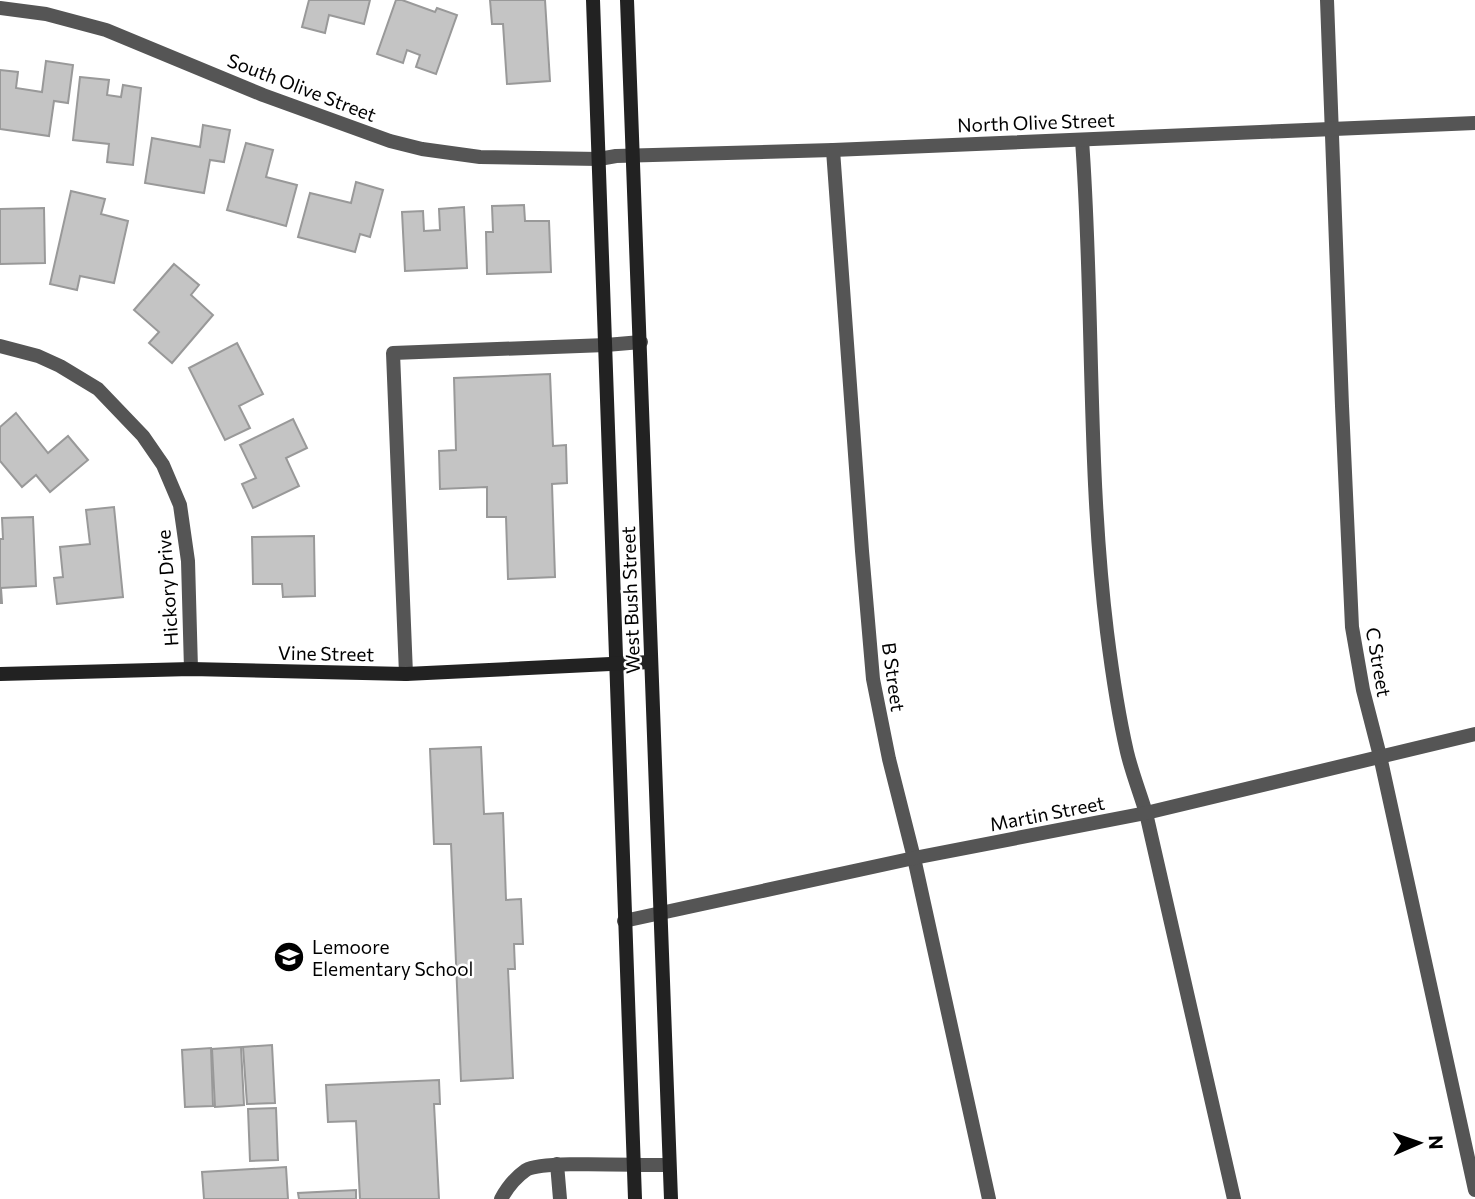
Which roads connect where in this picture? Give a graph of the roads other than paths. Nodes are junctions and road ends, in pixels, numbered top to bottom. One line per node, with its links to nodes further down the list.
1 (593, 0): 10 (main road, West Bush Street)
2 (627, 0): 9 (main road, West Bush Street)
3 (1326, 0): 6 (street, C Street)
4 (0, 8): 10 (street, South Olive Street)
5 (1475, 123): 6 (street, North Olive Street)
6 (1331, 129): 7 (street, North Olive Street); 20 (street, C Street)
7 (1082, 140): 8 (street, North Olive Street); 21 (street)
8 (833, 150): 9 (street, North Olive Street); 22 (street, B Street)
9 (634, 156): 10 (street, North Olive Street); 11 (main road, West Bush Street)
10 (599, 159): 12 (main road, West Bush Street)
11 (641, 342): 12 (street); 14 (main road, West Bush Street)
12 (606, 345): 15 (main road, West Bush Street); 18 (street)
13 (0, 346): 16 (street, Hickory Drive)
14 (652, 662): 15 (main road, Vine Street); 23 (main road, West Bush Street)
15 (616, 663): 18 (main road, Vine Street); 24 (main road, West Bush Street)
16 (191, 669): 17 (main road, Vine Street); 18 (main road, Vine Street)
17 (0, 674)
18 (406, 674)
19 (1475, 734): 20 (street, Martin Street)
20 (1380, 756): 21 (street, Martin Street); 28 (street, C Street)
21 (1146, 813): 22 (street, Martin Street); 34 (street)
22 (914, 858): 23 (street, Martin Street); 33 (street, B Street)
23 (660, 912): 24 (street, Martin Street); 26 (main road, West Bush Street)
24 (624, 921): 27 (main road, West Bush Street)
25 (557, 1164): 27 (street); 29 (street); 30 (street)
26 (670, 1165): 27 (street); 32 (main road, West Bush Street)
27 (634, 1166): 31 (main road, West Bush Street)
28 (1475, 1190)
29 (501, 1199)
30 (560, 1199)
31 (635, 1199)
32 (671, 1199)
33 (989, 1199)
34 (1234, 1199)

